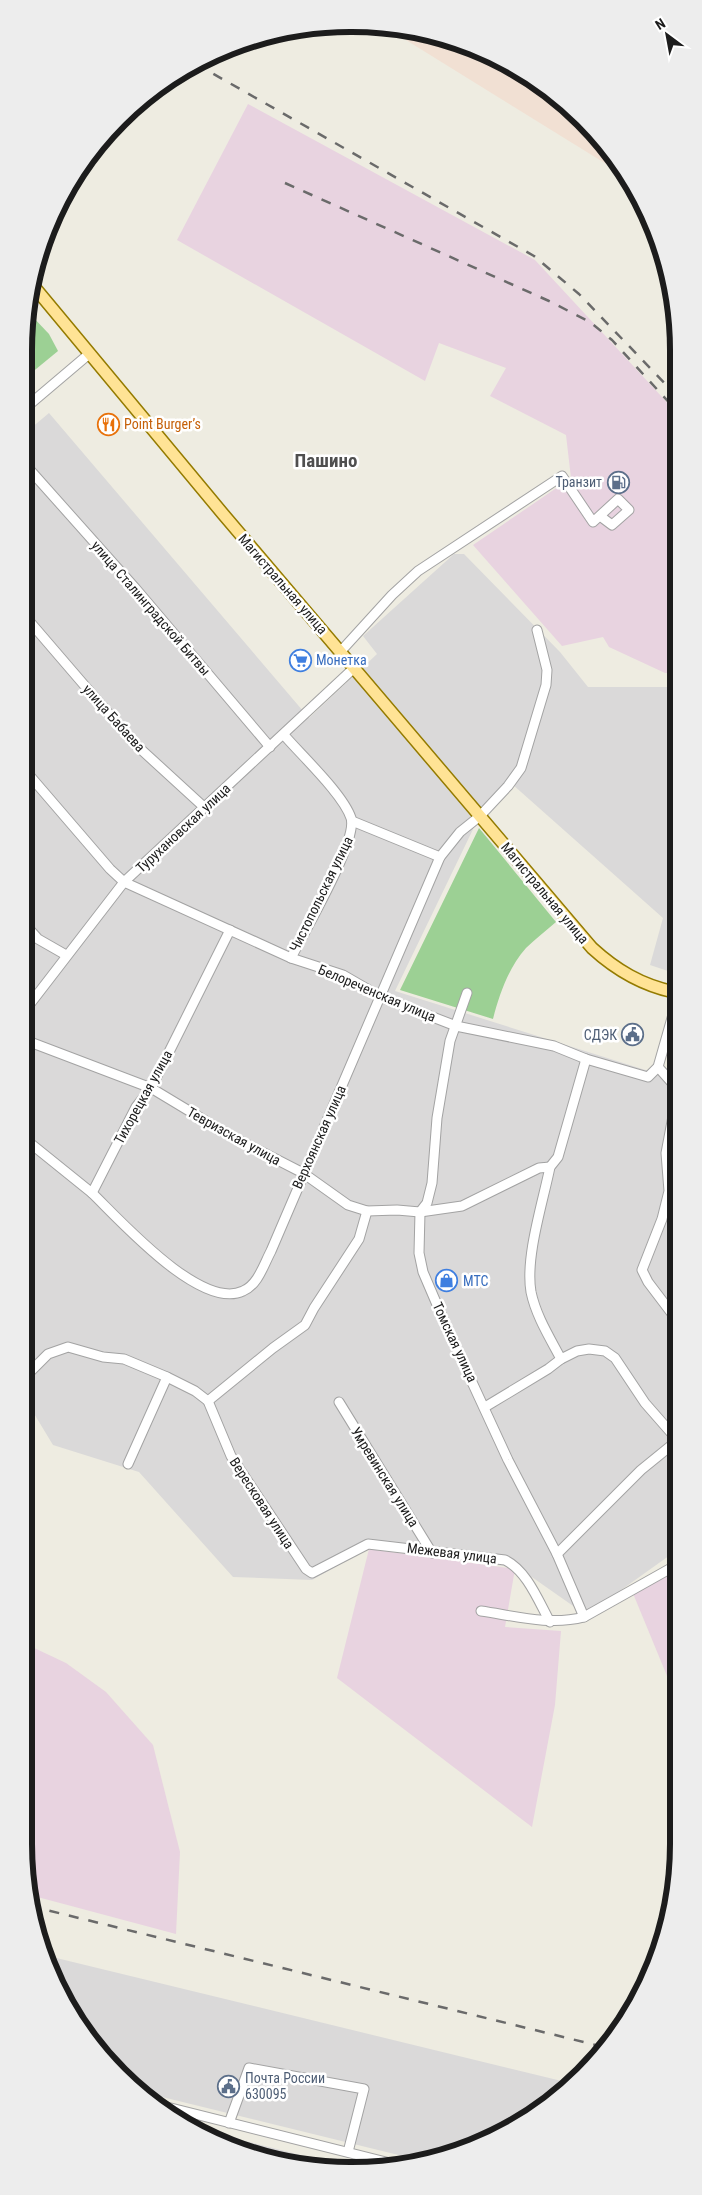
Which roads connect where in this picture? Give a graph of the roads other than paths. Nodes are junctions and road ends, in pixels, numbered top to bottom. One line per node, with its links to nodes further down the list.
1 (38, 292): 2 (main road, Магистральная улица)
2 (89, 354): 3 (street); 8 (main road, Магистральная улица)
3 (32, 402)
4 (32, 472): 11 (street, улица Сталинградской Битвы)
5 (600, 516): 8 (street)
6 (32, 624): 13 (street, улица Бабаева)
7 (537, 630): 14 (street)
8 (341, 651): 9 (main road, Магистральная улица)
9 (354, 668): 10 (street, Турухановская улица); 14 (main road, Магистральная улица)
10 (284, 735): 11 (street, Турухановская улица); 15 (street, Чистопольская улица)
11 (270, 747): 13 (street, Турухановская улица)
12 (32, 778): 17 (street, Белореченская улица)
13 (204, 808): 17 (street, Турухановская улица)
14 (480, 816): 16 (street, Верхоянская улица); 22 (main road, Магистральная улица)
15 (352, 821): 16 (street); 21 (street, Чистопольская улица)
16 (440, 857): 24 (street, Верхоянская улица)
17 (124, 882): 18 (street, Белореченская улица); 20 (street, Турухановская улица)
18 (230, 930): 21 (street, Белореченская улица); 32 (street, Тихорецкая улица)
19 (32, 932): 20 (street)
20 (66, 954): 25 (street, Турухановская улица)
21 (291, 958): 24 (street, Белореченская улица)
22 (670, 991)
23 (467, 993): 27 (street, Томская улица)
24 (381, 997): 27 (street, Белореченская улица); 37 (street, Верхоянская улица)
25 (32, 1001)
26 (670, 1025): 30 (street)
27 (456, 1026): 29 (street, Белореченская улица); 41 (street, Томская улица)
28 (32, 1043): 32 (street, Тевризская улица)
29 (586, 1059): 30 (street, Белореченская улица); 35 (street)
30 (658, 1067): 31 (street)
31 (670, 1080)
32 (151, 1088): 37 (street, Тевризская улица); 39 (street, Тихорецкая улица)
33 (670, 1132): 36 (street)
34 (32, 1145): 39 (street)
35 (550, 1167): 41 (street, Тевризская улица); 43 (street)
36 (670, 1170)
37 (303, 1173): 39 (street, Верхоянская улица); 40 (street, Тевризская улица)
38 (670, 1187): 42 (street)
39 (92, 1193)
40 (367, 1211): 41 (street, Тевризская улица); 46 (street)
41 (420, 1212): 48 (street, Томская улица)
42 (670, 1311)
43 (561, 1359): 48 (street); 49 (street)
44 (32, 1370): 45 (street)
45 (167, 1377): 46 (street); 51 (street)
46 (208, 1401): 52 (street, Вересковая улица)
47 (339, 1402): 53 (street, Умревинская улица)
48 (486, 1407): 54 (street, Томская улица)
49 (670, 1432)
50 (670, 1446): 54 (street)
51 (128, 1464)
52 (382, 1544): 53 (street, Межевая улица)
53 (432, 1552): 58 (street, Межевая улица)
54 (556, 1554): 57 (street, Томская улица)
55 (670, 1569): 57 (street)
56 (481, 1611): 58 (street)
57 (584, 1617): 58 (street)
58 (550, 1622)
59 (176, 2110): 60 (street)
60 (229, 2123): 61 (street); 61 (street)
61 (348, 2152): 62 (street)
62 (383, 2161)

